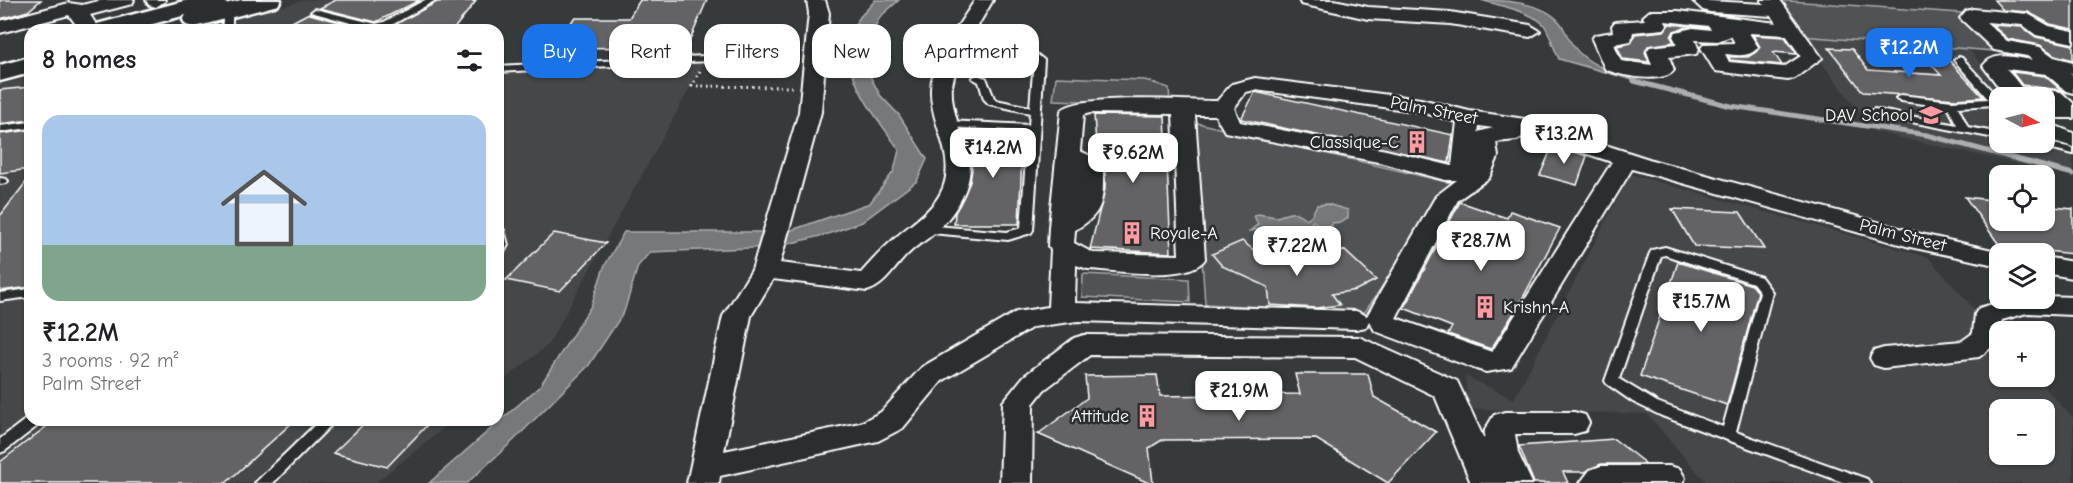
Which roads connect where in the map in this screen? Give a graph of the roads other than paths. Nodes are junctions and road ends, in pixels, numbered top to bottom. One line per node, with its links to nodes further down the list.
1 (125, 0): 10 (street)
2 (269, 0): 12 (main road)
3 (432, 0): 19 (lane)
4 (816, 0): 60 (street)
5 (984, 0): 46 (street)
6 (1308, 0): 23 (street)
7 (1701, 0): 8 (street)
8 (1774, 5): 22 (street)
9 (52, 7): 10 (street); 13 (street); 21 (street)
10 (79, 12): 15 (street)
11 (315, 12): 18 (lane)
12 (224, 14): 16 (main road); 17 (main road)
13 (0, 16)
14 (1716, 21): 14 (street); 20 (street)
15 (86, 24)
16 (148, 24)
17 (183, 24)
18 (364, 24)
19 (387, 24)
20 (1740, 26): 22 (street); 22 (street)
21 (0, 27)
22 (1792, 30)
23 (1530, 31)
24 (2073, 37): 31 (street)
25 (24, 51): 26 (main road)
26 (0, 57)
27 (704, 59): 30 (lane)
28 (1959, 60): 39 (lane)
29 (24, 67): 32 (main road)
30 (504, 69)
31 (2073, 70)
32 (0, 74)
33 (977, 78): 42 (lane)
34 (1038, 78): 42 (lane)
35 (2011, 87): 36 (street)
36 (2073, 87)
37 (1901, 98): 39 (lane)
38 (2055, 100): 43 (street)
39 (1952, 104): 50 (lane)
40 (1184, 108): 41 (street); 59 (street); 59 (street)
41 (1223, 108): 45 (street, Palm Street); 45 (street)
42 (1035, 111): 48 (lane)
43 (2055, 111)
44 (1874, 112): 50 (lane)
45 (1469, 118): 53 (street, Palm Street)
46 (947, 124): 48 (lane); 58 (street)
47 (24, 126): 49 (lane)
48 (1034, 128): 58 (lane)
49 (0, 129)
50 (1964, 129): 51 (lane)
51 (1989, 134)
52 (2055, 134): 54 (street)
53 (1565, 138): 57 (street, Palm Street); 57 (street)
54 (2073, 140)
55 (2055, 147): 56 (lane)
56 (2073, 151)
57 (1626, 159): 61 (street, Palm Street)
58 (924, 229): 60 (street)
59 (1062, 242): 67 (street)
60 (771, 249): 75 (street)
61 (1989, 256)
62 (2055, 267): 63 (street)
63 (2073, 270)
64 (24, 294): 65 (lane)
65 (0, 297)
66 (2073, 306): 69 (street)
67 (1069, 313): 68 (street); 75 (street)
68 (1356, 320)
69 (1884, 358)
70 (1574, 423): 80 (street)
71 (27, 426): 74 (lane)
72 (323, 426): 77 (lane)
73 (1728, 435): 73 (lane); 82 (lane)
74 (0, 447)
75 (704, 475)
76 (1669, 478): 81 (street)
77 (263, 483)
78 (1016, 483): 79 (street)
79 (1487, 483)
80 (1516, 483)
81 (1596, 483)
82 (1862, 483)

